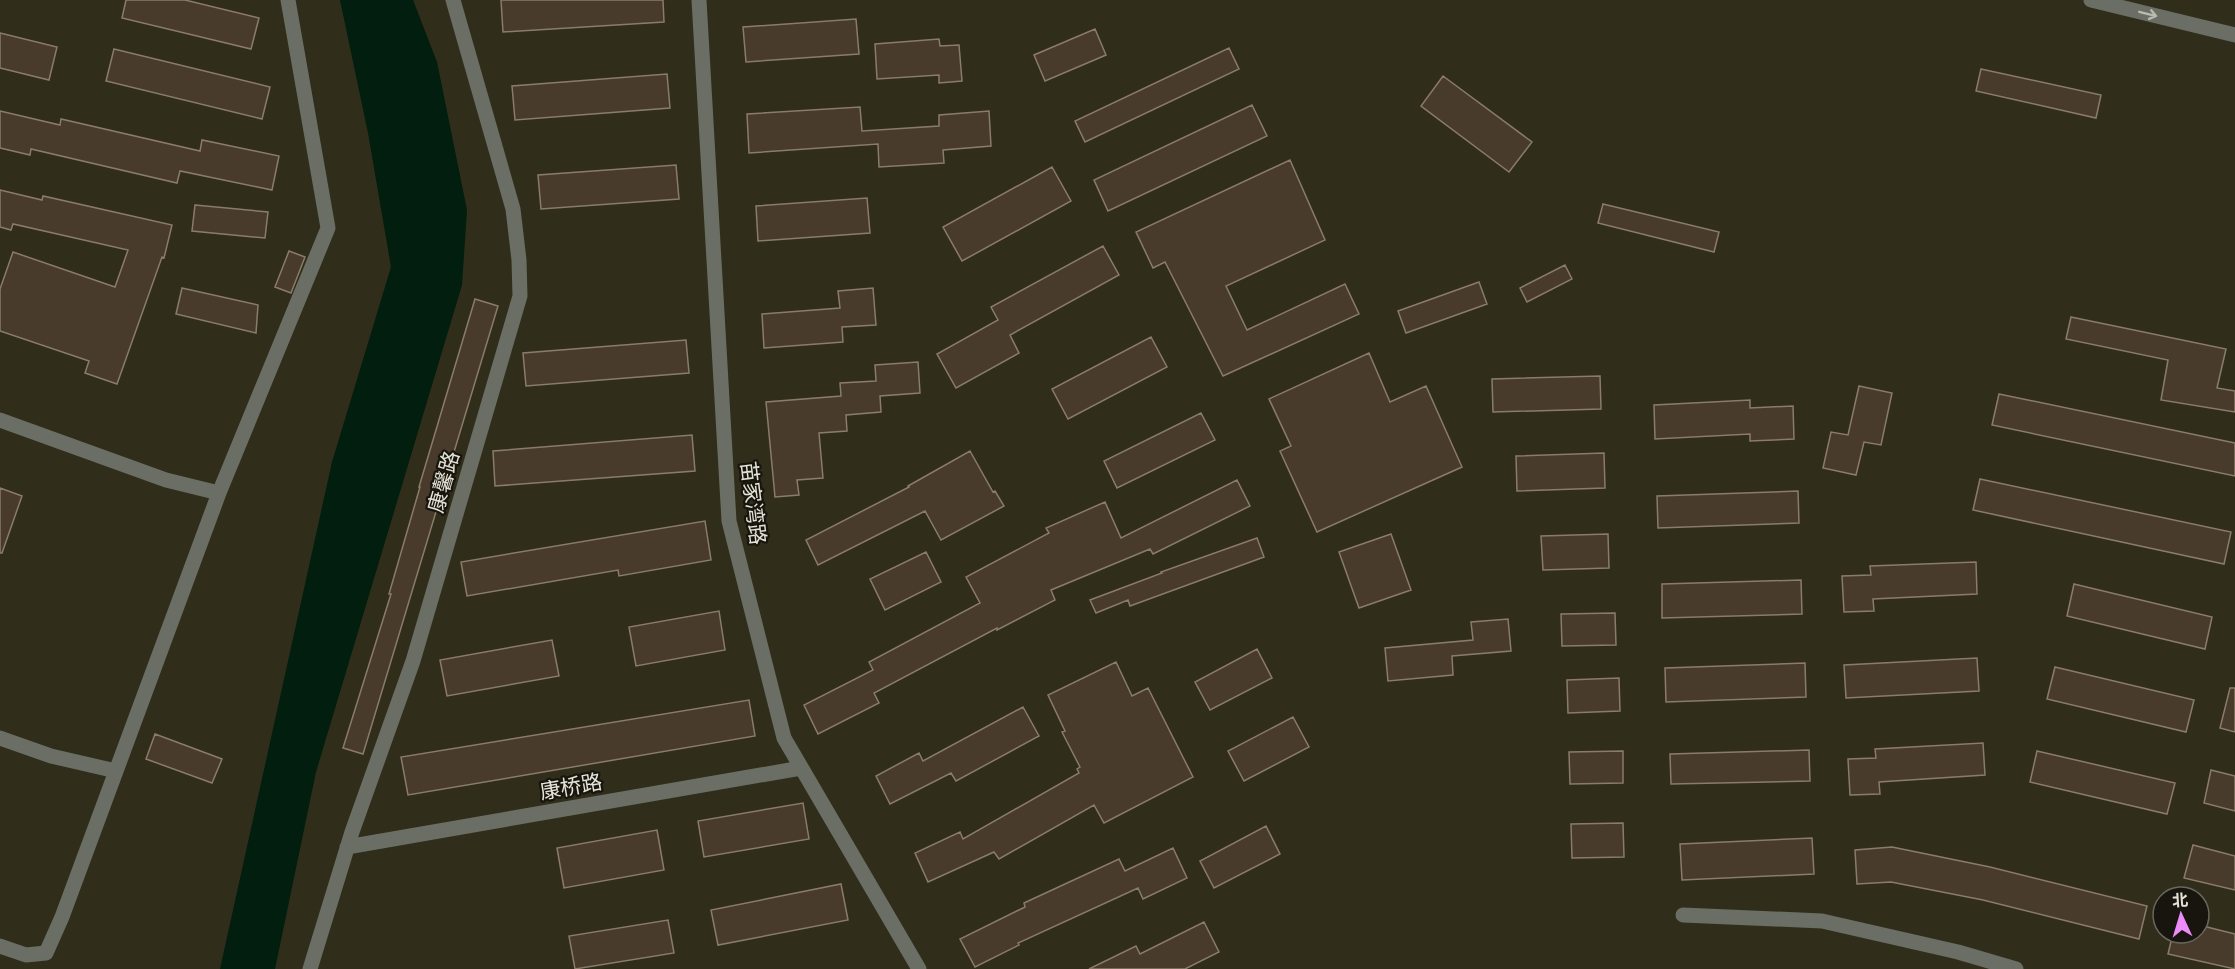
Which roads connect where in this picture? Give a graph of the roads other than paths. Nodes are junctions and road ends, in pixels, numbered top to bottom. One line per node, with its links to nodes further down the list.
1 (288, 0): 7 (street)
2 (453, 0): 11 (street, 康馨路)
3 (699, 0): 9 (street, 苗家湾路)
4 (2091, 0): 5 (street, one-way to 5)
5 (2235, 35)
6 (0, 420): 7 (street)
7 (219, 493): 10 (street)
8 (0, 738): 10 (street)
9 (801, 768): 11 (street, 康桥路); 15 (street, 苗家湾路)
10 (116, 771): 13 (street)
11 (347, 847): 14 (street, 康馨路)
12 (1683, 915): 16 (street)
13 (0, 946)
14 (310, 969)
15 (919, 969)
16 (2016, 969)

